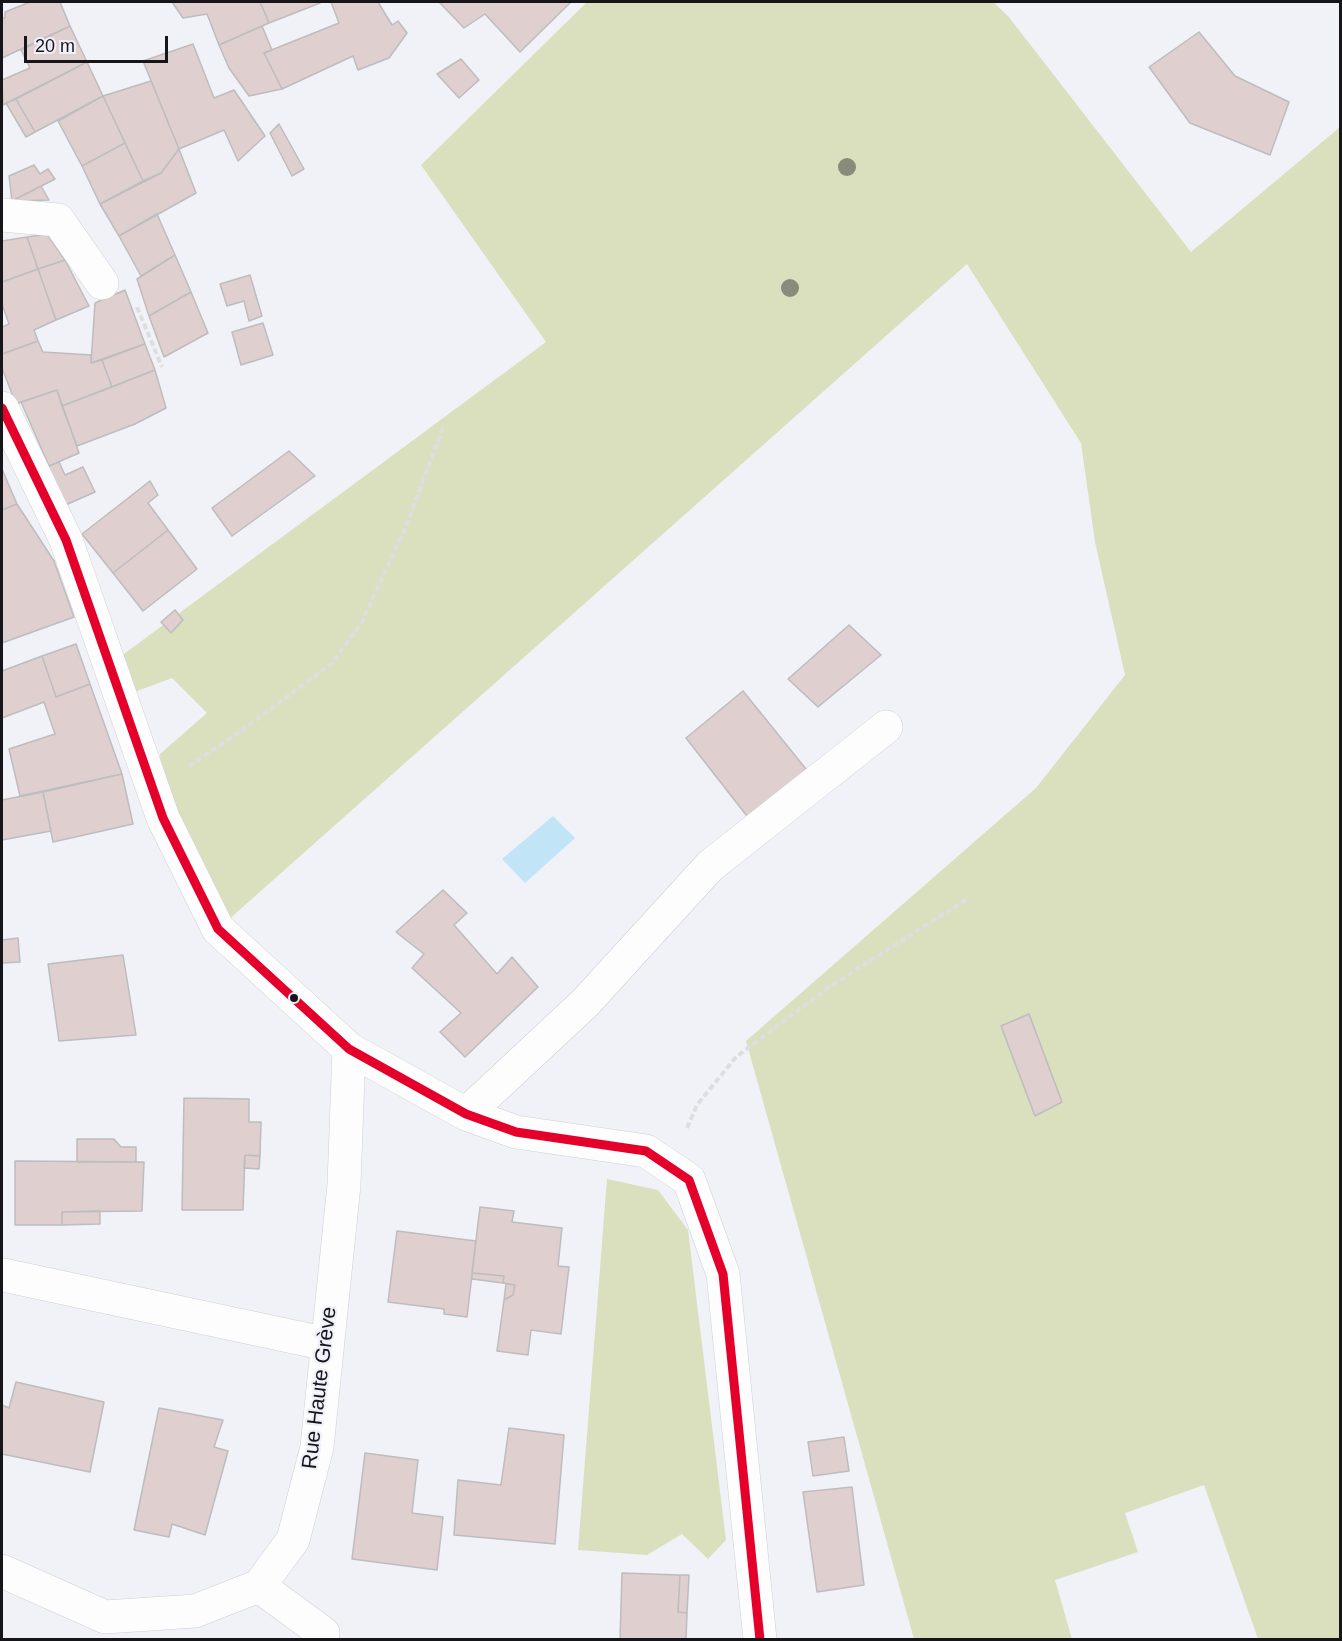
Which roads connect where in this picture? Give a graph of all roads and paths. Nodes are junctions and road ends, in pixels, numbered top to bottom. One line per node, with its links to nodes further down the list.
1 (2, 215): 2 (street)
2 (102, 283): 3 (path)
3 (162, 367)
4 (2, 408): 7 (street)
5 (443, 427): 7 (path)
6 (886, 727): 10 (street)
7 (153, 790): 9 (street)
8 (967, 899): 11 (path)
9 (349, 1049): 10 (street); 13 (street, Rue Haute Grève)
10 (466, 1114): 11 (street)
11 (670, 1167): 18 (street)
12 (3, 1275): 13 (street)
13 (327, 1344): 15 (street, Rue Haute Grève)
14 (2, 1571): 16 (street)
15 (259, 1586): 16 (street); 17 (street)
16 (102, 1628)
17 (322, 1640)
18 (760, 1640)

